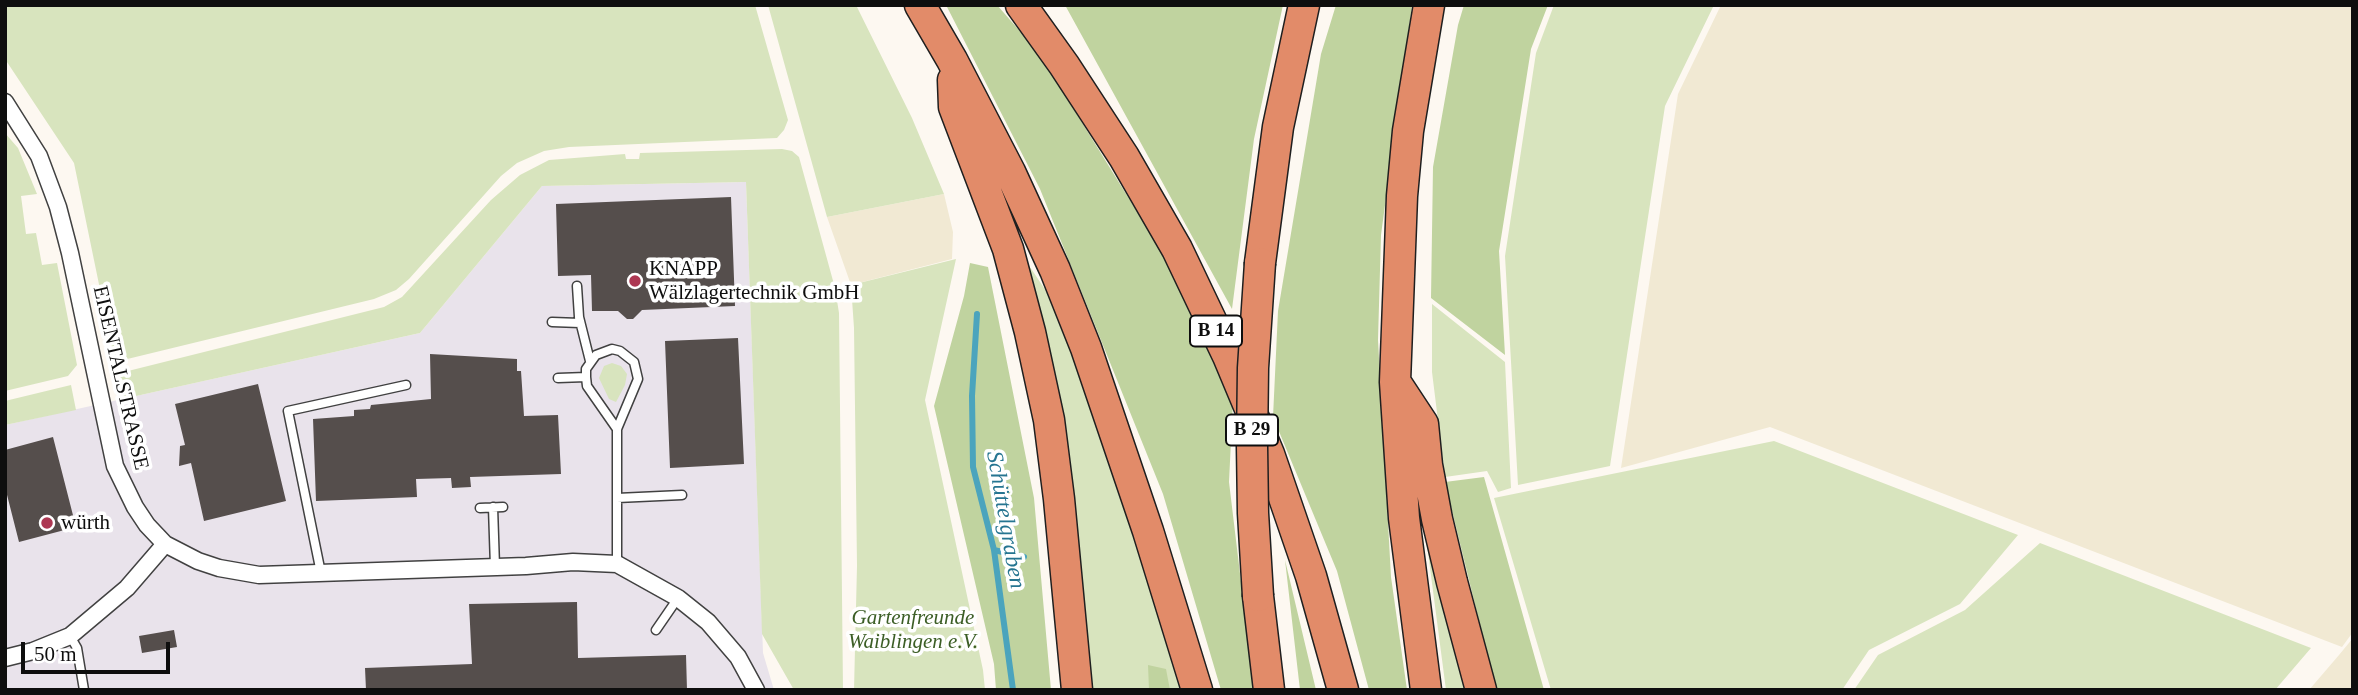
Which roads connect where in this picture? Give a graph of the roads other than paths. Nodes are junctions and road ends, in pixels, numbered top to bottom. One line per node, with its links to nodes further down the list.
1 (920, 5): 5 (highway)
2 (1021, 5): 34 (highway, B 14)
3 (1304, 5): 33 (highway, B 29, bridge)
4 (1429, 5): 13 (highway)
5 (952, 60): 31 (highway); 32 (highway)
6 (5, 102): 21 (street, EISENTALSTRASSE)
7 (578, 286): 9 (lane)
8 (552, 322): 9 (lane)
9 (580, 323): 10 (lane)
10 (590, 361): 11 (lane); 15 (lane)
11 (586, 377): 12 (lane); 15 (lane)
12 (558, 378)
13 (1395, 382): 35 (highway); 36 (highway)
14 (406, 385): 24 (lane)
15 (617, 429): 17 (lane)
16 (682, 495): 17 (lane)
17 (617, 498): 22 (lane)
18 (493, 507): 19 (lane); 20 (lane); 23 (lane)
19 (503, 507)
20 (480, 508)
21 (165, 544): 24 (street, EISENTALSTRASSE); 27 (street)
22 (617, 564): 23 (street, EISENTALSTRASSE); 25 (street, EISENTALSTRASSE)
23 (495, 567): 24 (street, EISENTALSTRASSE)
24 (321, 573)
25 (678, 598): 26 (lane); 30 (street, EISENTALSTRASSE)
26 (656, 630)
27 (70, 636): 28 (street); 29 (lane)
28 (5, 658)
29 (84, 690)
30 (756, 690)
31 (1077, 690)
32 (1197, 690)
33 (1269, 690)
34 (1343, 690)
35 (1426, 690)
36 (1481, 690)

